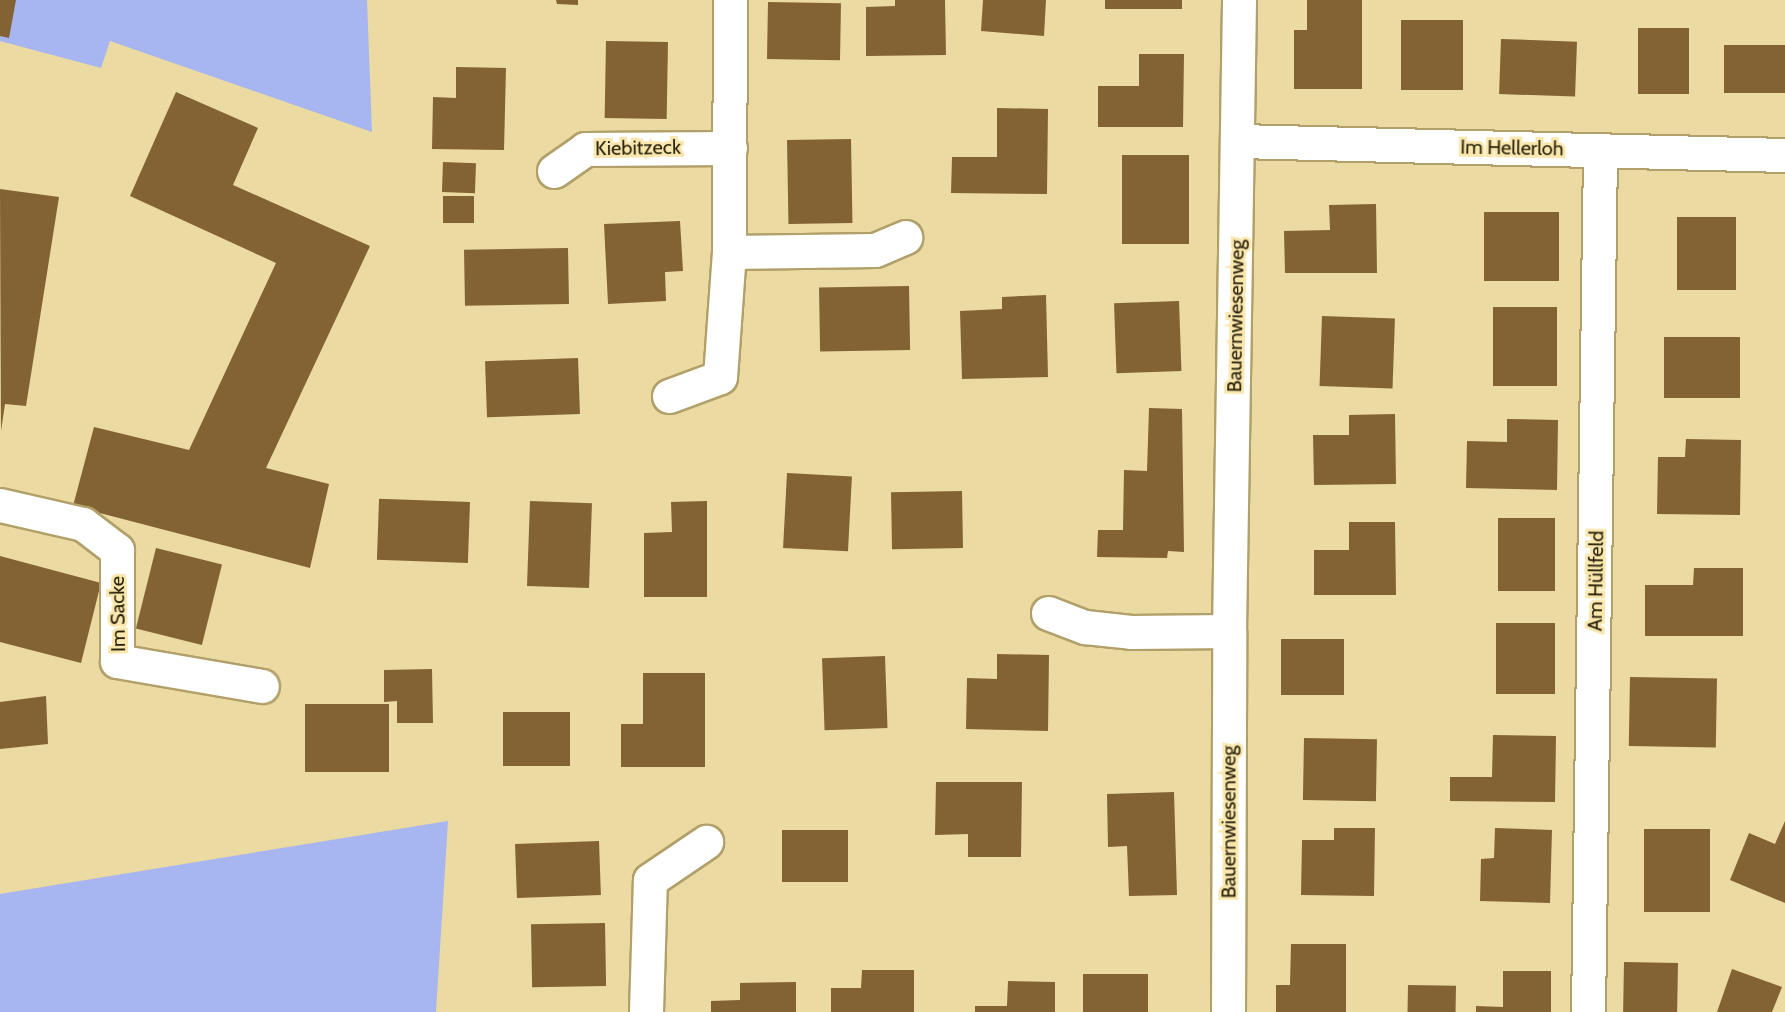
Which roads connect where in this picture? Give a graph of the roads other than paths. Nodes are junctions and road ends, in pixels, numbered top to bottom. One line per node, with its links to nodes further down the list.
1 (730, 0): 4 (street)
2 (1239, 0): 3 (street, Bauernwiesenweg)
3 (1239, 141): 5 (street, Im Hellerloh); 13 (street, Bauernwiesenweg)
4 (730, 148): 7 (street, Kiebitzeck); 9 (street)
5 (1600, 150): 6 (street, Im Hellerloh); 18 (street, Am Hüllfeld)
6 (1785, 155)
7 (554, 171)
8 (905, 237): 9 (street)
9 (729, 252): 10 (street)
10 (669, 396)
11 (0, 505): 14 (street, Im Sacke)
12 (1048, 613): 13 (street)
13 (1229, 631): 17 (street, Bauernwiesenweg)
14 (262, 686)
15 (706, 842): 16 (street)
16 (646, 1012)
17 (1228, 1012)
18 (1588, 1012)

